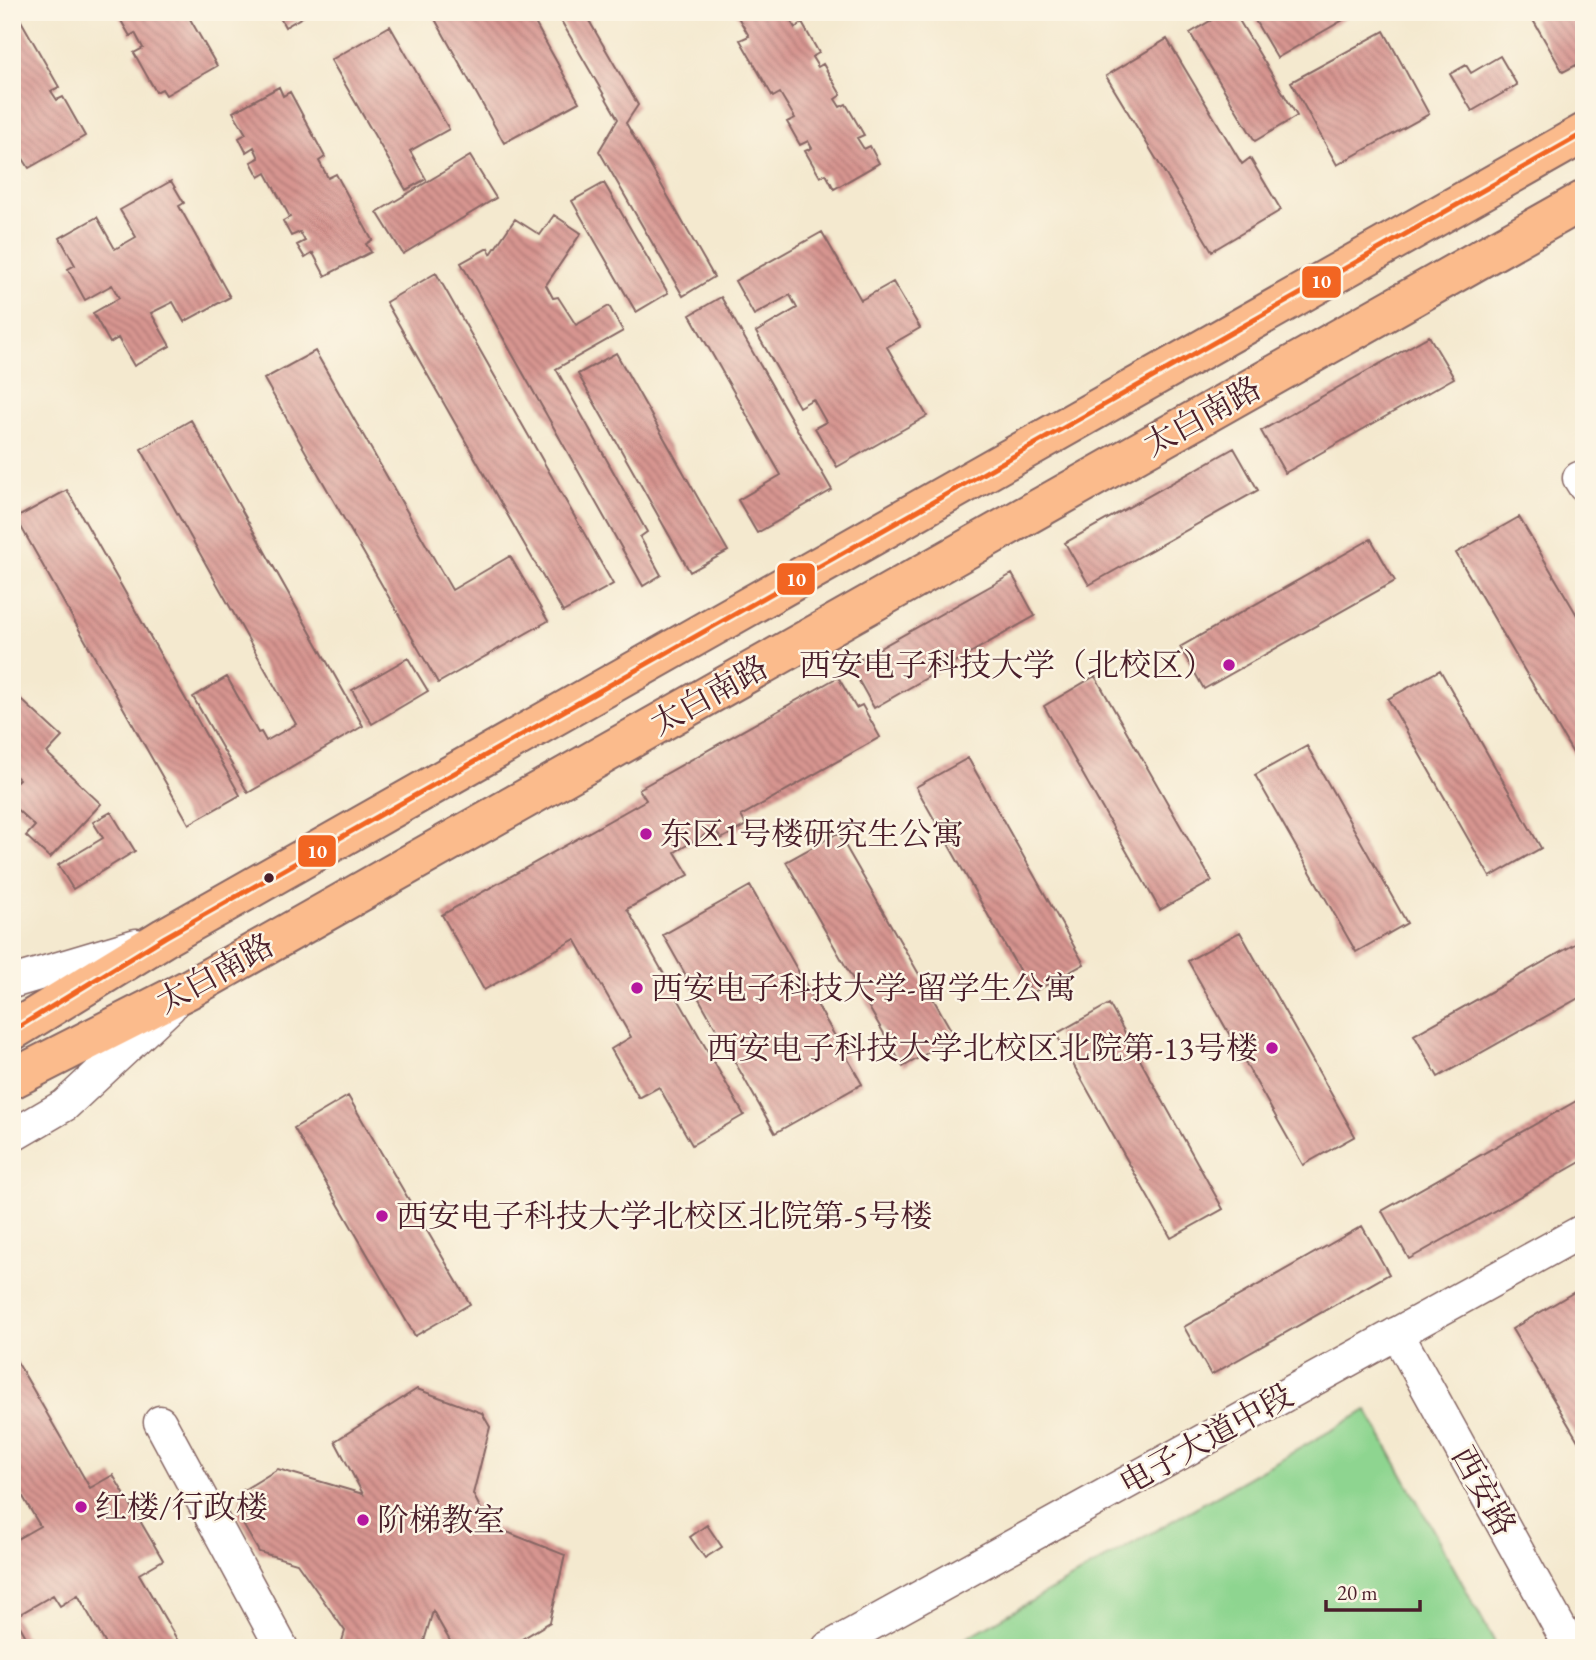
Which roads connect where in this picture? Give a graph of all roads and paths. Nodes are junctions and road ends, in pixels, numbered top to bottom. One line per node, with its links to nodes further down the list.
1 (1584, 133): 3 (main road, 太白南路)
2 (1584, 200): 5 (main road, 太白南路)
3 (165, 937): 4 (street); 6 (main road, 太白南路)
4 (12, 982)
5 (189, 989): 7 (main road, 太白南路); 8 (street)
6 (12, 1031)
7 (12, 1079)
8 (12, 1136)
9 (1584, 1230): 10 (street, 电子大道中段)
10 (1397, 1333): 13 (street, 电子大道中段); 14 (street, 西安路)
11 (160, 1422): 12 (street)
12 (282, 1648)
13 (828, 1648)
14 (1571, 1648)

